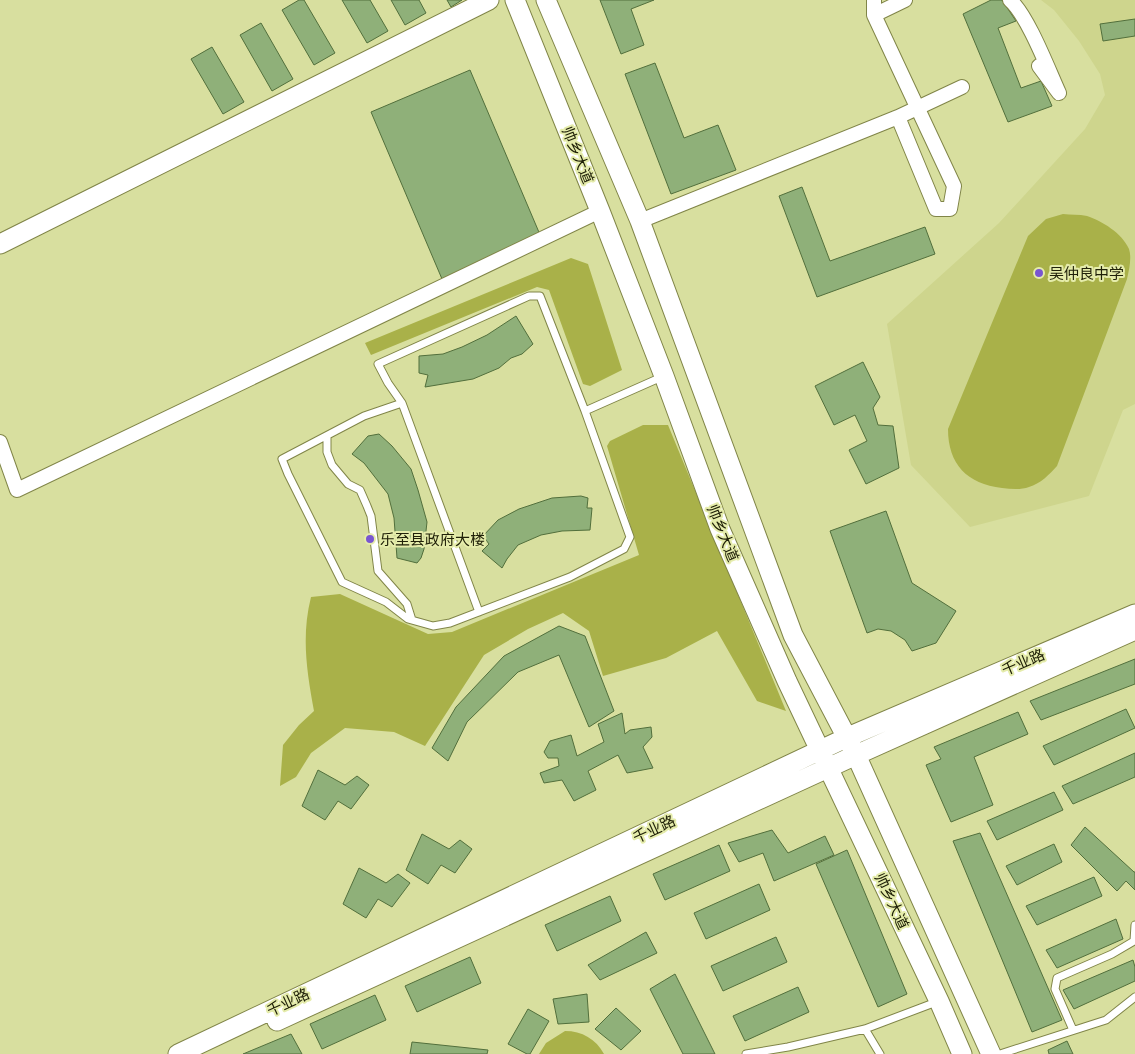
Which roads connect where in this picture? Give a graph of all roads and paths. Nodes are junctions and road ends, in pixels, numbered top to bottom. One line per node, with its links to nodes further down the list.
1 (489, 0): 14 (main road)
2 (514, 0): 12 (main road, 帅乡大道)
3 (546, 0): 13 (main road, 帅乡大道)
4 (874, 0): 7 (street)
5 (905, 0): 7 (street)
6 (1010, 0): 8 (street)
7 (874, 15): 10 (street)
8 (1039, 66)
9 (962, 87): 10 (street)
10 (919, 109): 11 (street); 11 (street)
11 (898, 118): 13 (street)
12 (600, 211): 15 (main road, 帅乡大道); 19 (street)
13 (640, 221): 24 (main road, 帅乡大道)
14 (0, 244)
15 (664, 376): 17 (lane); 25 (main road, 帅乡大道)
16 (402, 403): 17 (lane); 18 (lane); 20 (lane)
17 (585, 411): 20 (lane)
18 (327, 436): 22 (lane); 22 (lane)
19 (0, 442)
20 (479, 612): 22 (lane)
21 (1135, 614): 24 (main road, 千业路)
22 (412, 620)
23 (1135, 630): 26 (main road, 千业路)
24 (848, 737): 25 (main road, 千业路); 26 (main road, 帅乡大道)
25 (820, 751): 27 (main road, 帅乡大道); 33 (main road, 千业路)
26 (856, 755): 27 (main road, 千业路); 38 (main road, 帅乡大道)
27 (829, 768): 30 (main road, 帅乡大道); 34 (main road, 千业路)
28 (1135, 925): 32 (lane)
29 (1135, 997): 32 (lane)
30 (939, 1001): 31 (lane); 37 (main road, 帅乡大道)
31 (865, 1029): 35 (lane); 36 (lane)
32 (1073, 1030): 39 (lane)
33 (178, 1054)
34 (205, 1054)
35 (746, 1054)
36 (880, 1054)
37 (962, 1054)
38 (990, 1054)
39 (1000, 1054)

